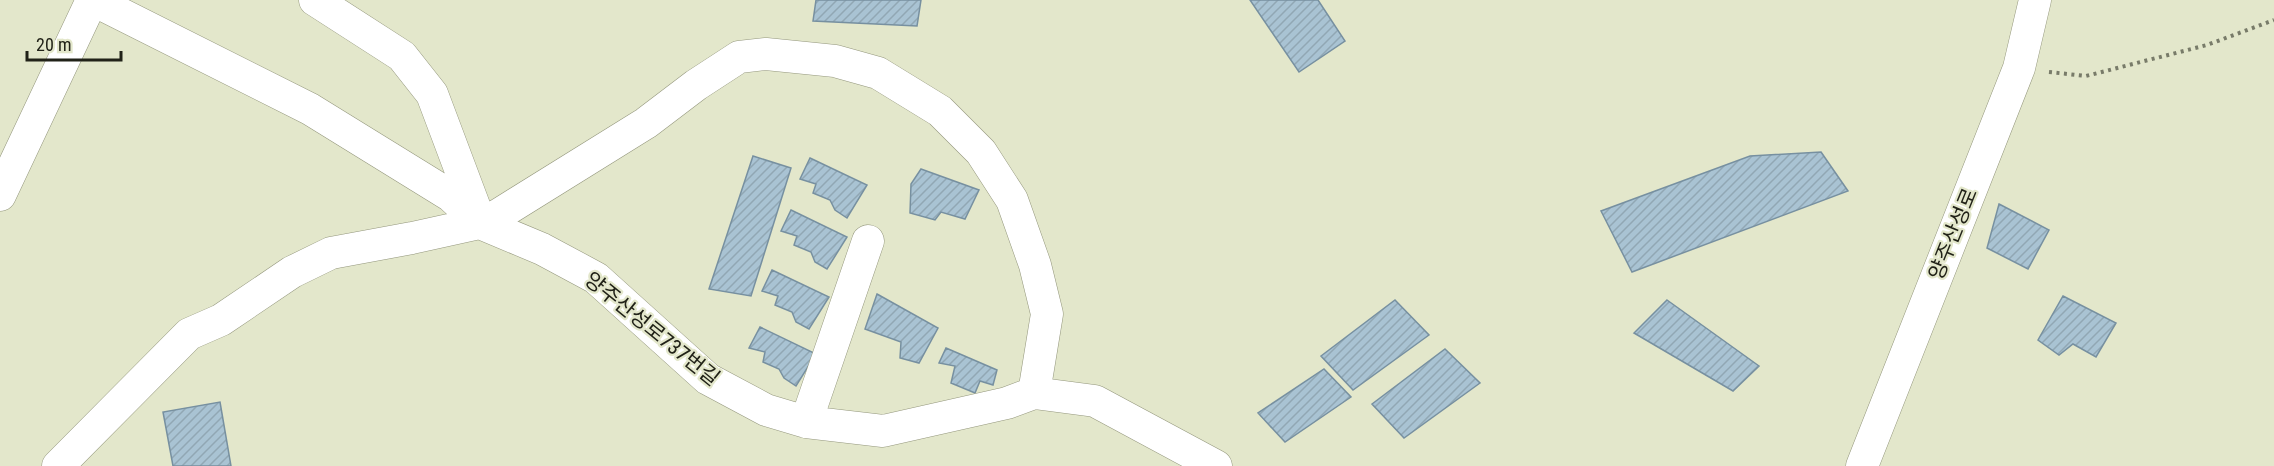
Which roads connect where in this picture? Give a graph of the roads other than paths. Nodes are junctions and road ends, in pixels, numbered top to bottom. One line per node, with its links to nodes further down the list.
1 (92, 0): 5 (street, 양주산성로737번길); 6 (street)
2 (315, 0): 4 (street)
3 (2035, 0): 13 (street, 양주산성로)
4 (446, 131): 5 (street); 7 (street)
5 (397, 162): 7 (street, 양주산성로737번길)
6 (0, 195)
7 (480, 223): 9 (street); 10 (street, 양주산성로737번길); 11 (street)
8 (867, 241): 10 (street)
9 (1034, 393): 10 (street, 양주산성로737번길); 12 (street, 양주산성로737번길)
10 (806, 422)
11 (58, 466)
12 (1216, 466)
13 (1862, 466)

